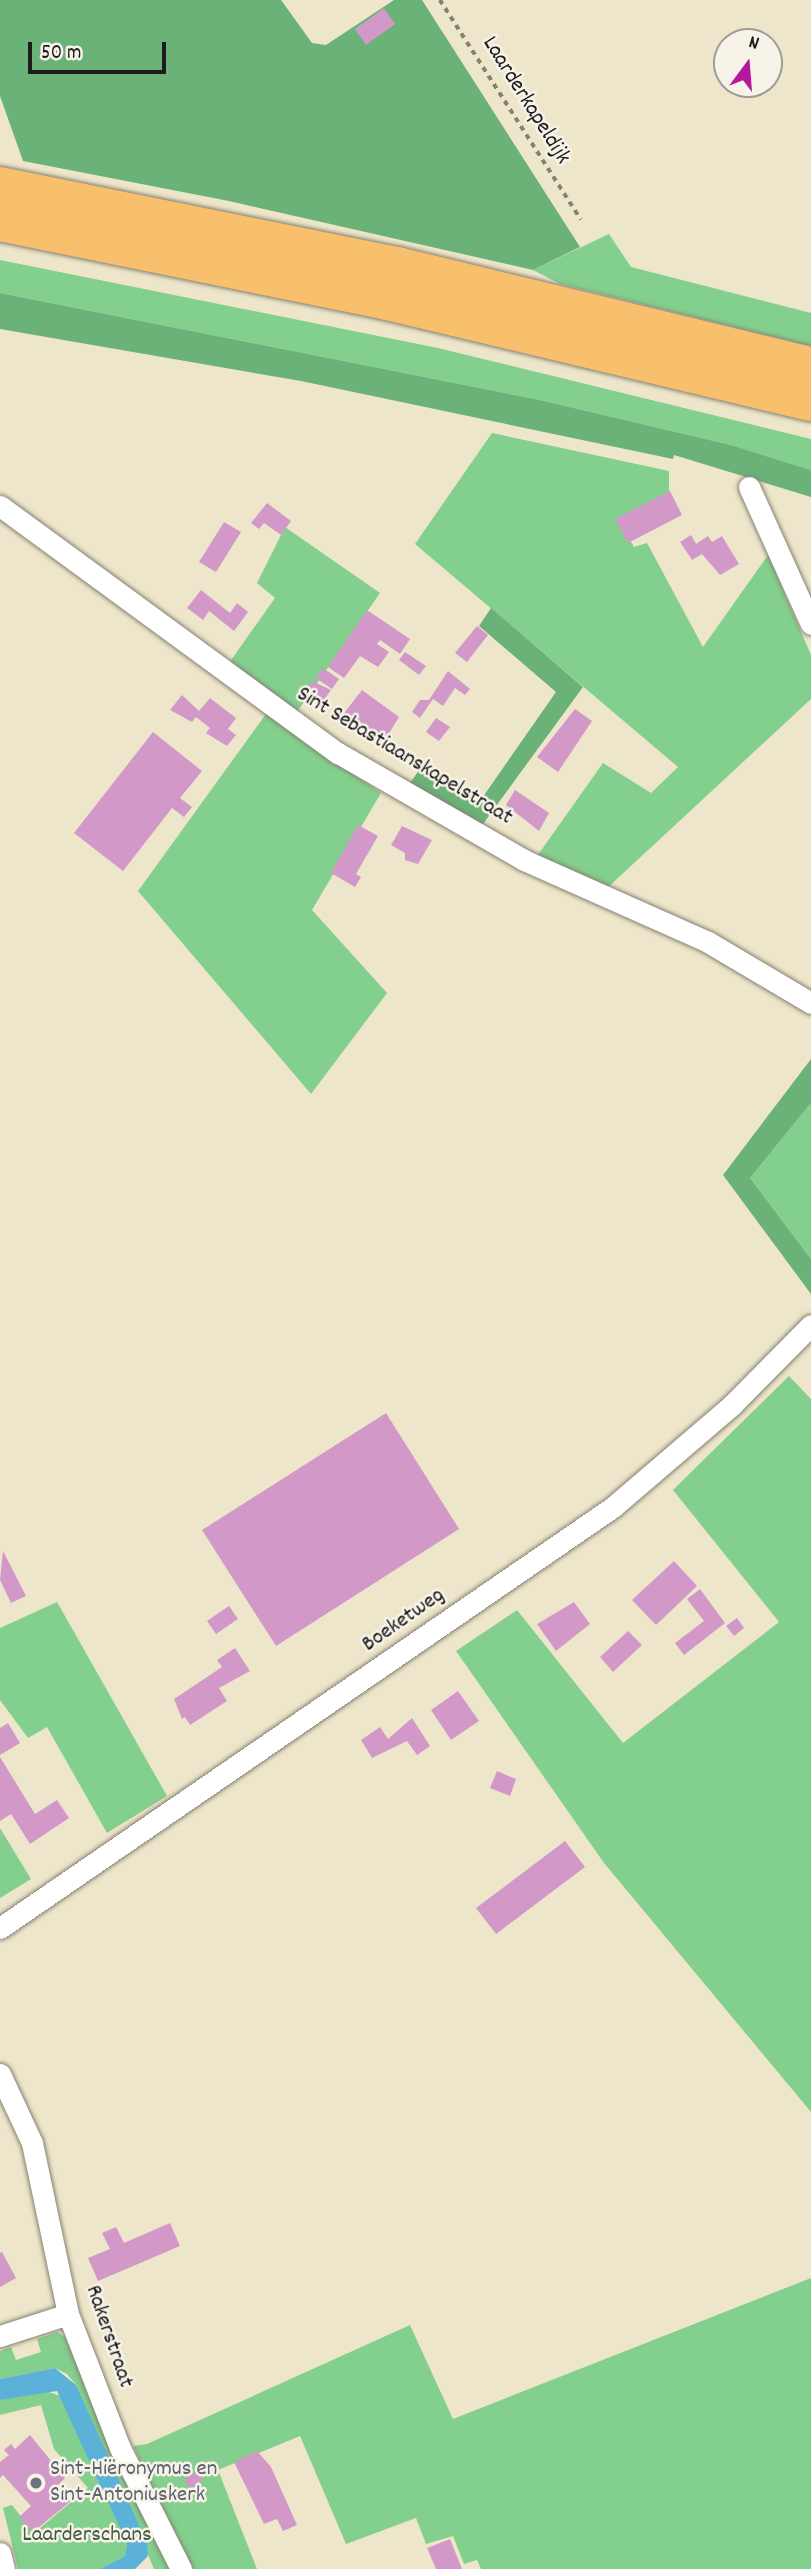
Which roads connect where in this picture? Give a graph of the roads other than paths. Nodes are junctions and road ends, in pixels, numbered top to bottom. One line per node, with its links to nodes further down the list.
1 (0, 186): 3 (highway)
2 (0, 222): 4 (highway)
3 (811, 366)
4 (811, 402)
5 (749, 487): 7 (street)
6 (0, 506): 8 (street, Sint Sebastiaanskapelstraat)
7 (811, 624)
8 (811, 1003)
9 (811, 1325): 10 (street, Boeketweg)
10 (0, 1928)
11 (0, 2074): 12 (street, Rakerstraat)
12 (68, 2314): 13 (street); 16 (street, Rakerstraat)
13 (0, 2336)
14 (0, 2553): 15 (street)
15 (4, 2569)
16 (181, 2569)

